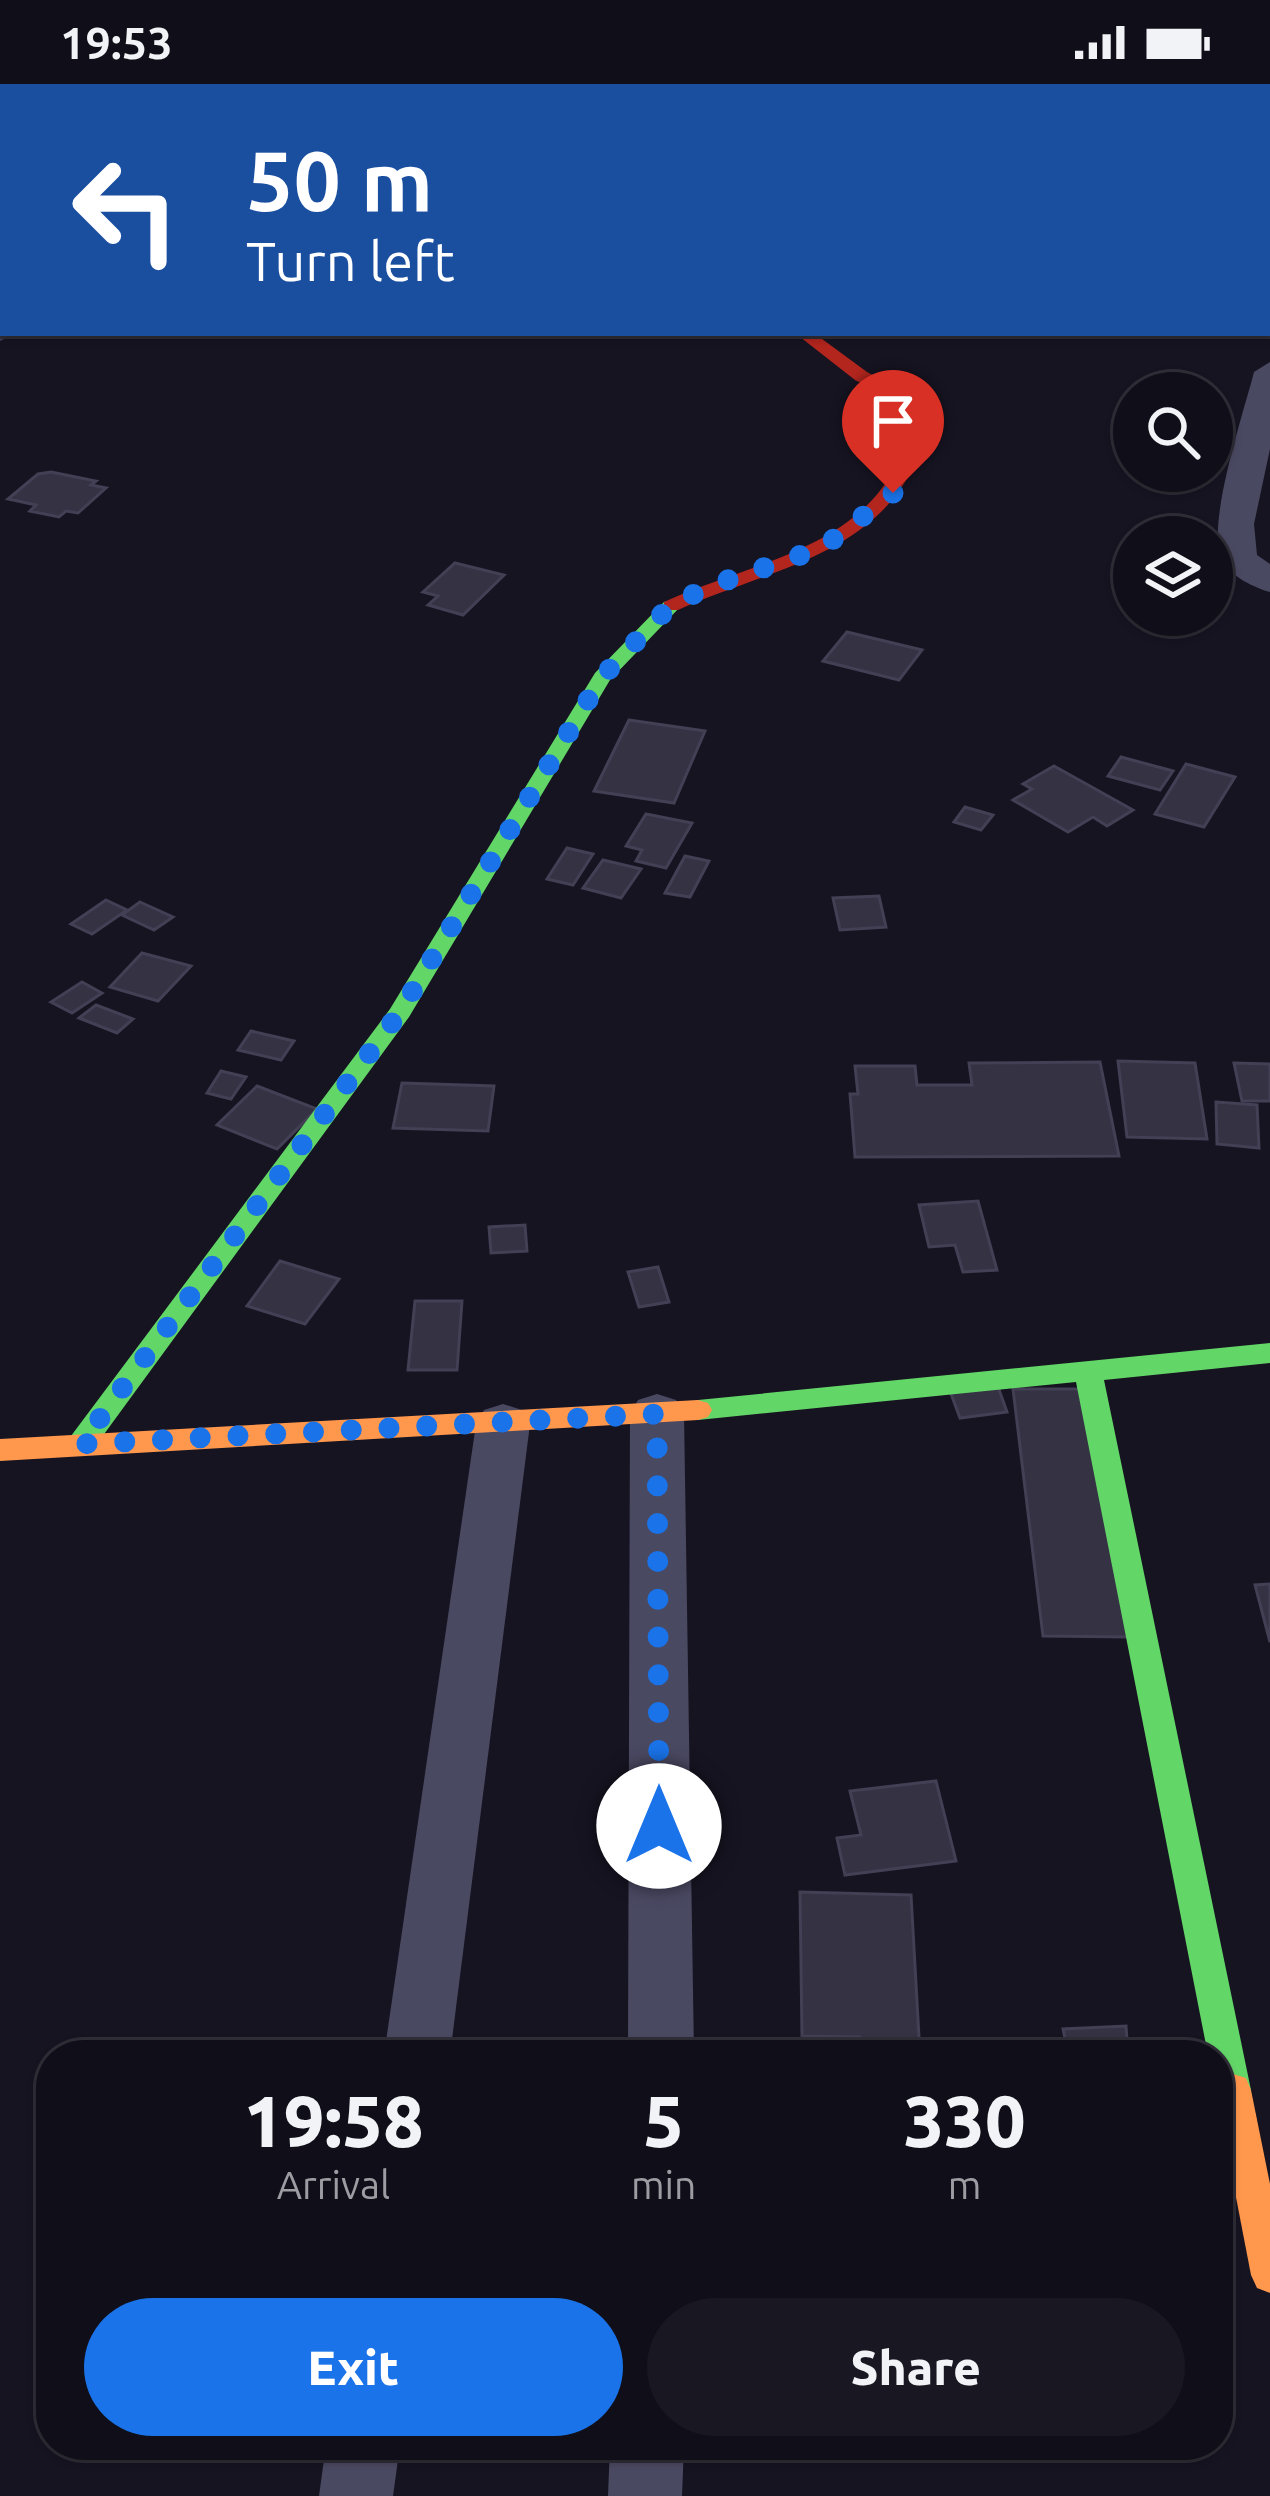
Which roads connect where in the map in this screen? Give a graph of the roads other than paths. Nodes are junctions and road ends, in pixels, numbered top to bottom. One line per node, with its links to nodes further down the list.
1 (806, 336): 8 (street)
2 (1270, 372): 3 (street)
3 (1270, 580)
4 (1270, 1353): 5 (street)
5 (1088, 1371): 6 (street); 12 (street)
6 (657, 1414): 7 (street); 11 (street)
7 (503, 1424): 8 (street); 10 (street)
8 (81, 1444): 9 (street)
9 (0, 1450)
10 (418, 2040)
11 (661, 2040)
12 (1223, 2040)
13 (1233, 2091): 14 (street)
14 (1270, 2275)
15 (361, 2460): 17 (street)
16 (646, 2460): 18 (street)
17 (356, 2496)
18 (645, 2496)

